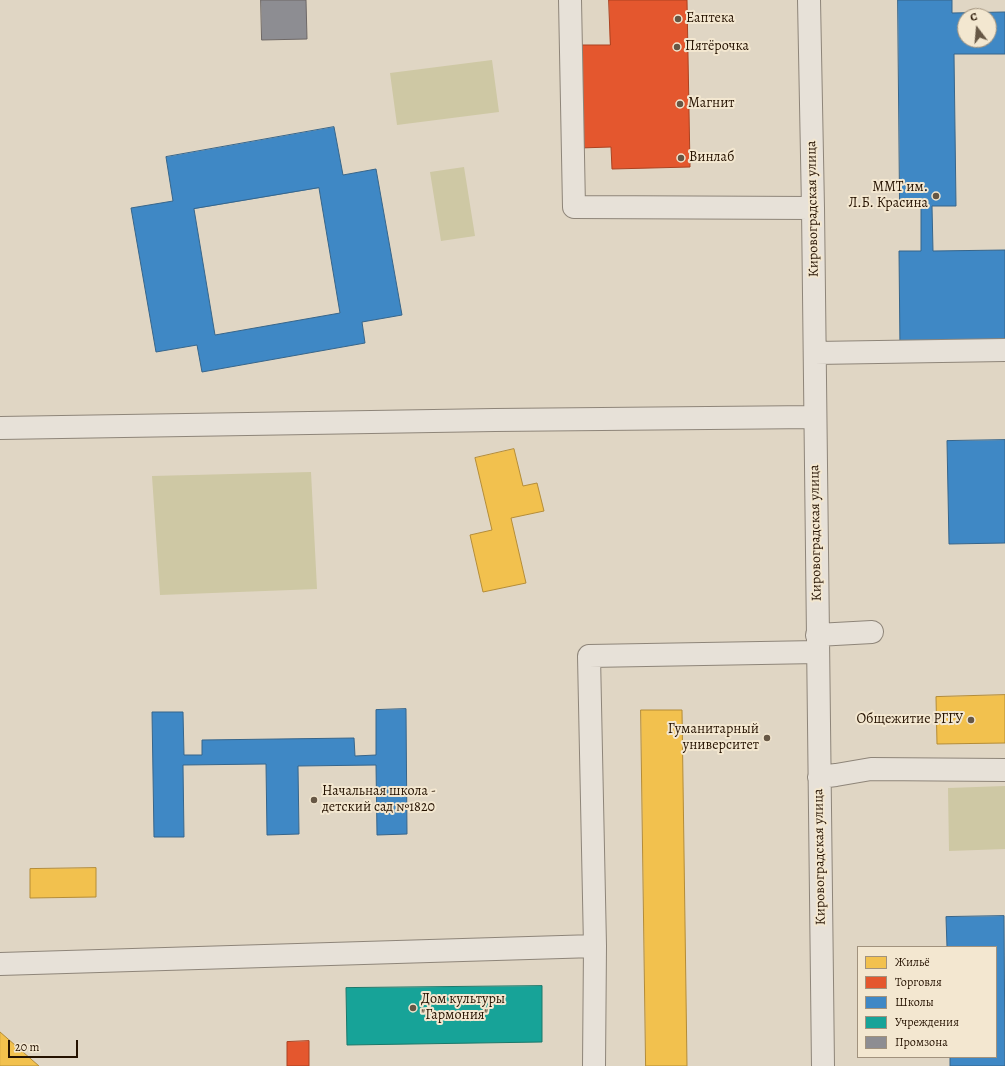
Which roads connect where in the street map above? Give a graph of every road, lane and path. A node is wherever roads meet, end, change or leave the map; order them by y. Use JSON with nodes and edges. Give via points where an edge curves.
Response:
{"nodes":[{"id":1,"x":570,"y":0,"type":"edge"},
{"id":2,"x":809,"y":0,"type":"edge"},
{"id":3,"x":813,"y":208,"type":"junction"},
{"id":4,"x":1005,"y":350,"type":"edge"},
{"id":5,"x":815,"y":353,"type":"junction"},
{"id":6,"x":815,"y":417,"type":"junction"},
{"id":7,"x":0,"y":428,"type":"edge"},
{"id":8,"x":872,"y":632,"type":"dead end"},
{"id":9,"x":817,"y":644,"type":"junction"},
{"id":10,"x":1005,"y":770,"type":"edge"},
{"id":11,"x":819,"y":777,"type":"junction"},
{"id":12,"x":595,"y":946,"type":"junction"},
{"id":13,"x":0,"y":964,"type":"edge"},
{"id":14,"x":594,"y":1066,"type":"edge"},
{"id":15,"x":823,"y":1066,"type":"edge"}],
"edges":[{"from":1,"to":3,"type":"street","via":[[574,207]]},
{"from":2,"to":3,"type":"street","name":"Кировоградская улица"},
{"from":3,"to":5,"type":"street","name":"Кировоградская улица"},
{"from":4,"to":5,"type":"street"},
{"from":5,"to":6,"type":"street","name":"Кировоградская улица"},
{"from":6,"to":7,"type":"street"},
{"from":6,"to":9,"type":"street","name":"Кировоградская улица"},
{"from":8,"to":9,"type":"street"},
{"from":9,"to":11,"type":"street","name":"Кировоградская улица"},
{"from":9,"to":12,"type":"street","via":[[589,656]]},
{"from":10,"to":11,"type":"street","via":[[871,769]]},
{"from":11,"to":15,"type":"street","name":"Кировоградская улица"},
{"from":12,"to":13,"type":"street"},
{"from":12,"to":14,"type":"street"}]}
